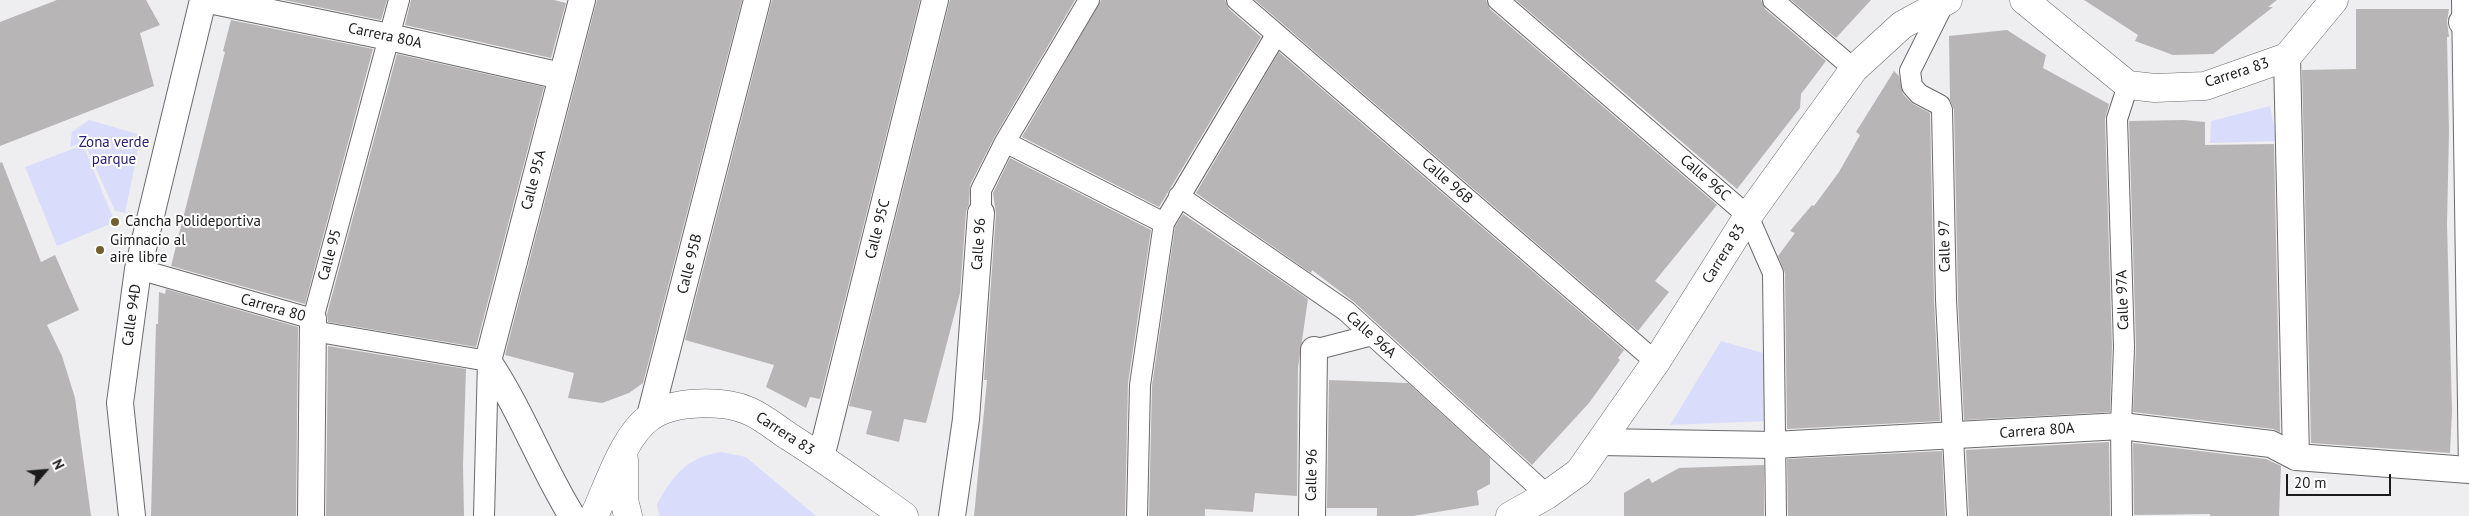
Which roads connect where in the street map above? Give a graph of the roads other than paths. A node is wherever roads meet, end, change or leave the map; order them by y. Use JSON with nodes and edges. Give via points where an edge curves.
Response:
{"nodes":[{"id":1,"x":203,"y":0,"type":"edge"},
{"id":2,"x":209,"y":0,"type":"edge"},
{"id":3,"x":399,"y":0,"type":"edge"},
{"id":4,"x":582,"y":0,"type":"edge"},
{"id":5,"x":757,"y":0,"type":"edge"},
{"id":6,"x":935,"y":0,"type":"edge"},
{"id":7,"x":1089,"y":0,"type":"edge"},
{"id":8,"x":1237,"y":0,"type":"edge"},
{"id":9,"x":1498,"y":0,"type":"edge"},
{"id":10,"x":1773,"y":0,"type":"edge"},
{"id":11,"x":2024,"y":0,"type":"edge"},
{"id":12,"x":2334,"y":0,"type":"edge"},
{"id":13,"x":1947,"y":1,"type":"edge"},
{"id":14,"x":2464,"y":16,"type":"edge"},
{"id":15,"x":1276,"y":35,"type":"junction"},
{"id":16,"x":389,"y":37,"type":"junction"},
{"id":17,"x":2287,"y":57,"type":"junction"},
{"id":18,"x":1854,"y":69,"type":"junction"},
{"id":19,"x":561,"y":76,"type":"junction"},
{"id":20,"x":2128,"y":85,"type":"junction"},
{"id":21,"x":1005,"y":142,"type":"junction"},
{"id":22,"x":1179,"y":196,"type":"junction"},
{"id":23,"x":981,"y":212,"type":"joint"},
{"id":24,"x":1748,"y":216,"type":"junction"},
{"id":25,"x":1164,"y":223,"type":"junction"},
{"id":26,"x":138,"y":269,"type":"junction"},
{"id":27,"x":313,"y":325,"type":"junction"},
{"id":28,"x":1372,"y":335,"type":"junction"},
{"id":29,"x":1314,"y":350,"type":"joint"},
{"id":30,"x":488,"y":361,"type":"junction"},
{"id":31,"x":1656,"y":362,"type":"junction"},
{"id":32,"x":650,"y":416,"type":"junction"},
{"id":33,"x":2121,"y":426,"type":"junction"},
{"id":34,"x":1953,"y":436,"type":"junction"},
{"id":35,"x":1600,"y":442,"type":"junction"},
{"id":36,"x":1774,"y":445,"type":"junction"},
{"id":37,"x":624,"y":449,"type":"junction"},
{"id":38,"x":821,"y":457,"type":"junction"},
{"id":39,"x":2296,"y":457,"type":"junction"},
{"id":40,"x":2469,"y":471,"type":"edge"},
{"id":41,"x":1547,"y":495,"type":"junction"},
{"id":42,"x":132,"y":516,"type":"edge"},
{"id":43,"x":311,"y":516,"type":"edge"},
{"id":44,"x":484,"y":516,"type":"edge"},
{"id":45,"x":572,"y":516,"type":"edge"},
{"id":46,"x":594,"y":516,"type":"edge"},
{"id":47,"x":628,"y":516,"type":"edge"},
{"id":48,"x":904,"y":516,"type":"edge"},
{"id":49,"x":952,"y":516,"type":"edge"},
{"id":50,"x":1137,"y":516,"type":"edge"},
{"id":51,"x":1312,"y":516,"type":"edge"},
{"id":52,"x":1510,"y":516,"type":"edge"},
{"id":53,"x":1776,"y":516,"type":"edge"},
{"id":54,"x":1957,"y":516,"type":"edge"},
{"id":55,"x":2122,"y":516,"type":"edge"}],
"edges":[{"from":1,"to":26,"type":"street","name":"Calle 94D"},
{"from":2,"to":16,"type":"street","name":"Carrera 80A"},
{"from":3,"to":16,"type":"street","name":"Calle 95"},
{"from":4,"to":19,"type":"street","name":"Calle 95A"},
{"from":5,"to":32,"type":"street","name":"Calle 95B"},
{"from":6,"to":38,"type":"street","name":"Calle 95C"},
{"from":7,"to":21,"type":"street","name":"Calle 96"},
{"from":8,"to":15,"type":"street","name":"Calle 96B"},
{"from":9,"to":24,"type":"street","name":"Calle 96C"},
{"from":10,"to":18,"type":"street"},
{"from":11,"to":20,"type":"street"},
{"from":12,"to":17,"type":"street","name":"Carrera 83"},
{"from":13,"to":18,"type":"street","name":"Carrera 83","via":[[1902,25]]},
{"from":13,"to":34,"type":"street","name":"Calle 97","via":[[1910,71],[1912,86],[1919,94],[1940,105],[1942,110]]},
{"from":14,"to":40,"type":"street"},
{"from":15,"to":22,"type":"street"},
{"from":15,"to":31,"type":"street","name":"Calle 96B"},
{"from":16,"to":19,"type":"street","name":"Carrera 80A"},
{"from":16,"to":27,"type":"street","name":"Calle 95"},
{"from":17,"to":20,"type":"street","name":"Carrera 83","via":[[2205,86],[2156,88]]},
{"from":17,"to":39,"type":"street"},
{"from":18,"to":24,"type":"street","name":"Carrera 83"},
{"from":19,"to":30,"type":"street","name":"Calle 95A"},
{"from":20,"to":33,"type":"street","name":"Calle 97A","via":[[2117,119],[2124,347]]},
{"from":21,"to":23,"type":"street","name":"Calle 96","via":[[981,190]]},
{"from":21,"to":25,"type":"street"},
{"from":22,"to":25,"type":"street"},
{"from":22,"to":28,"type":"street","name":"Calle 96A","via":[[1346,311]]},
{"from":23,"to":49,"type":"street","name":"Calle 96","via":[[966,419]]},
{"from":24,"to":31,"type":"street","name":"Carrera 83"},
{"from":24,"to":36,"type":"street","name":"Calle 96C","via":[[1773,273]]},
{"from":25,"to":50,"type":"street","via":[[1140,385]]},
{"from":26,"to":27,"type":"street","name":"Carrera 80"},
{"from":26,"to":42,"type":"street","name":"Calle 94D","via":[[120,403]]},
{"from":27,"to":30,"type":"street","name":"Carrera 80"},
{"from":27,"to":43,"type":"street","name":"Calle 95"},
{"from":28,"to":29,"type":"street","name":"Calle 96"},
{"from":28,"to":41,"type":"street","name":"Calle 96A"},
{"from":29,"to":51,"type":"street","name":"Calle 96"},
{"from":30,"to":44,"type":"street","name":"Calle 95A"},
{"from":30,"to":45,"type":"street","via":[[504,384]]},
{"from":31,"to":35,"type":"street","name":"Carrera 83"},
{"from":32,"to":37,"type":"street","name":"Calle 95B"},
{"from":32,"to":38,"type":"street","name":"Carrera 83","via":[[675,406],[726,403],[750,411]]},
{"from":33,"to":34,"type":"street","name":"Carrera 80A"},
{"from":33,"to":39,"type":"street","name":"Carrera 80A","via":[[2271,444]]},
{"from":33,"to":55,"type":"street","name":"Calle 97A"},
{"from":34,"to":36,"type":"street","name":"Carrera 80A"},
{"from":34,"to":54,"type":"street","name":"Calle 97"},
{"from":35,"to":36,"type":"street","name":"Carrera 80A"},
{"from":35,"to":41,"type":"street","name":"Carrera 83","via":[[1579,472]]},
{"from":36,"to":53,"type":"street","name":"Calle 96C"},
{"from":37,"to":46,"type":"street","name":"Calle 95B"},
{"from":37,"to":47,"type":"street","via":[[624,500]]},
{"from":38,"to":48,"type":"street","name":"Carrera 83"},
{"from":39,"to":40,"type":"street","name":"Carrera 80A"},
{"from":41,"to":52,"type":"street","name":"Carrera 83"}]}
